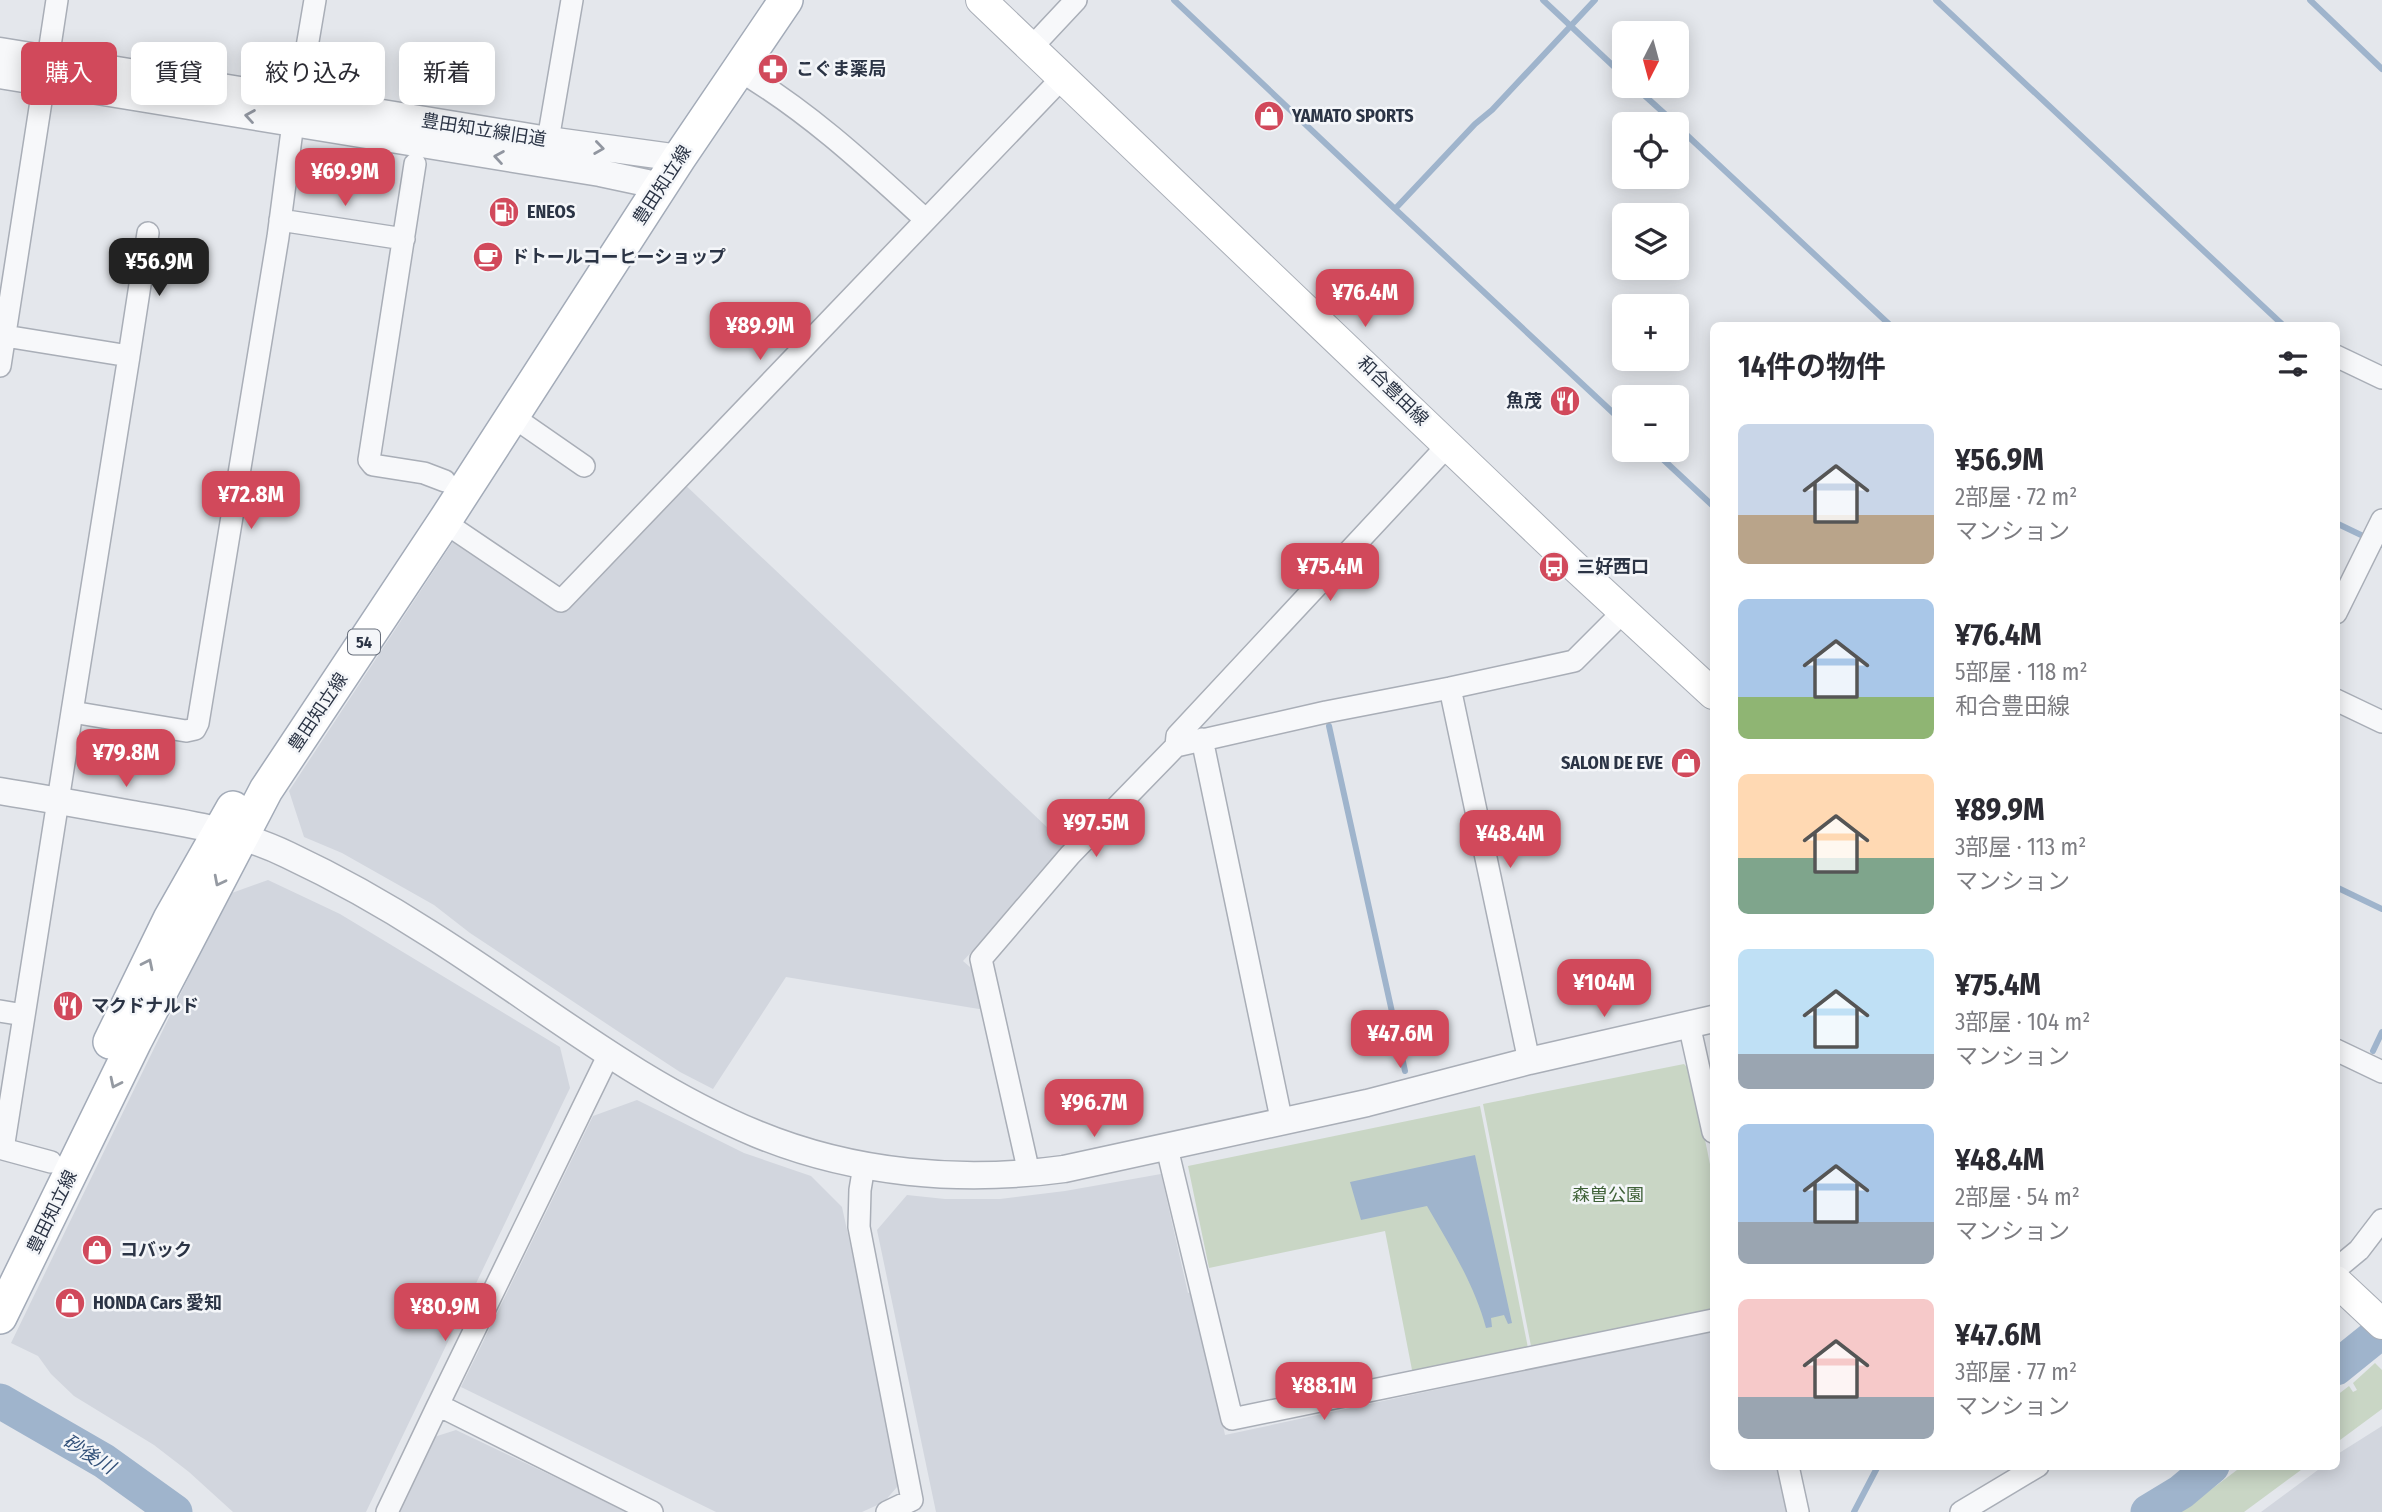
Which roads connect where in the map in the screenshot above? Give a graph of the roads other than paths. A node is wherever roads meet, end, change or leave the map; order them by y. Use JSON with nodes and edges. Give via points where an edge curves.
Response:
{"nodes":[{"id":1,"x":57,"y":0,"type":"edge"},
{"id":2,"x":315,"y":0,"type":"edge"},
{"id":3,"x":572,"y":0,"type":"edge"},
{"id":4,"x":759,"y":0,"type":"edge"},
{"id":5,"x":786,"y":0,"type":"edge"},
{"id":6,"x":981,"y":0,"type":"edge"},
{"id":7,"x":1076,"y":0,"type":"edge"},
{"id":8,"x":50,"y":42,"type":"edge"},
{"id":9,"x":1032,"y":47,"type":"junction"},
{"id":10,"x":0,"y":51,"type":"edge"},
{"id":11,"x":21,"y":60,"type":"edge"},
{"id":12,"x":738,"y":70,"type":"junction"},
{"id":13,"x":21,"y":73,"type":"edge"},
{"id":14,"x":0,"y":75,"type":"edge"},
{"id":15,"x":1063,"y":77,"type":"junction"},
{"id":16,"x":117,"y":82,"type":"edge"},
{"id":17,"x":41,"y":105,"type":"edge"},
{"id":18,"x":296,"y":111,"type":"junction"},
{"id":19,"x":548,"y":140,"type":"junction"},
{"id":20,"x":667,"y":155,"type":"junction"},
{"id":21,"x":415,"y":164,"type":"dead end"},
{"id":22,"x":649,"y":185,"type":"junction"},
{"id":23,"x":280,"y":219,"type":"junction"},
{"id":24,"x":926,"y":220,"type":"junction"},
{"id":25,"x":148,"y":233,"type":"dead end"},
{"id":26,"x":404,"y":239,"type":"junction"},
{"id":27,"x":5,"y":336,"type":"junction"},
{"id":28,"x":129,"y":356,"type":"junction"},
{"id":29,"x":2340,"y":358,"type":"edge"},
{"id":30,"x":0,"y":366,"type":"edge"},
{"id":31,"x":2382,"y":378,"type":"edge"},
{"id":32,"x":512,"y":416,"type":"junction"},
{"id":33,"x":1449,"y":444,"type":"junction"},
{"id":34,"x":584,"y":466,"type":"dead end"},
{"id":35,"x":445,"y":481,"type":"junction"},
{"id":36,"x":2382,"y":520,"type":"edge"},
{"id":37,"x":444,"y":522,"type":"junction"},
{"id":38,"x":2340,"y":605,"type":"edge"},
{"id":39,"x":1624,"y":611,"type":"junction"},
{"id":40,"x":1450,"y":688,"type":"junction"},
{"id":41,"x":1710,"y":691,"type":"edge"},
{"id":42,"x":2340,"y":702,"type":"edge"},
{"id":43,"x":72,"y":712,"type":"junction"},
{"id":44,"x":2382,"y":722,"type":"edge"},
{"id":45,"x":1202,"y":739,"type":"junction"},
{"id":46,"x":1176,"y":746,"type":"junction"},
{"id":47,"x":0,"y":791,"type":"edge"},
{"id":48,"x":58,"y":801,"type":"junction"},
{"id":49,"x":230,"y":833,"type":"junction"},
{"id":50,"x":0,"y":1011,"type":"edge"},
{"id":51,"x":24,"y":1015,"type":"junction"},
{"id":52,"x":1701,"y":1021,"type":"edge"},
{"id":53,"x":2340,"y":1052,"type":"edge"},
{"id":54,"x":609,"y":1054,"type":"junction"},
{"id":55,"x":1529,"y":1061,"type":"junction"},
{"id":56,"x":2382,"y":1072,"type":"edge"},
{"id":57,"x":1710,"y":1104,"type":"edge"},
{"id":58,"x":1282,"y":1123,"type":"junction"},
{"id":59,"x":1167,"y":1148,"type":"junction"},
{"id":60,"x":51,"y":1162,"type":"junction"},
{"id":61,"x":864,"y":1166,"type":"junction"},
{"id":62,"x":1029,"y":1174,"type":"junction"},
{"id":63,"x":2382,"y":1220,"type":"edge"},
{"id":64,"x":2340,"y":1266,"type":"edge"},
{"id":65,"x":0,"y":1268,"type":"edge"},
{"id":66,"x":2340,"y":1285,"type":"edge"},
{"id":67,"x":0,"y":1317,"type":"edge"},
{"id":68,"x":1710,"y":1321,"type":"edge"},
{"id":69,"x":2382,"y":1324,"type":"edge"},
{"id":70,"x":438,"y":1405,"type":"junction"},
{"id":71,"x":1789,"y":1470,"type":"edge"},
{"id":72,"x":2031,"y":1470,"type":"edge"},
{"id":73,"x":387,"y":1512,"type":"edge"},
{"id":74,"x":652,"y":1512,"type":"edge"},
{"id":75,"x":887,"y":1512,"type":"edge"},
{"id":76,"x":1798,"y":1512,"type":"edge"},
{"id":77,"x":1961,"y":1512,"type":"edge"}],
"edges":[{"from":1,"to":8,"type":"street"},
{"from":2,"to":18,"type":"street"},
{"from":3,"to":19,"type":"street"},
{"from":4,"to":20,"type":"main road","name":"豊田知立線","number":"54"},
{"from":5,"to":12,"type":"main road","name":"豊田知立線","number":"54"},
{"from":6,"to":9,"type":"main road","name":"和合豊田線"},
{"from":7,"to":9,"type":"street"},
{"from":9,"to":15,"type":"main road","name":"和合豊田線"},
{"from":10,"to":11,"type":"street","name":"豊田知立線旧道"},
{"from":12,"to":20,"type":"main road","name":"豊田知立線","number":"54"},
{"from":12,"to":24,"type":"street","via":[[817,125]]},
{"from":13,"to":14,"type":"street","name":"豊田知立線旧道"},
{"from":15,"to":24,"type":"street"},
{"from":15,"to":33,"type":"main road","name":"和合豊田線"},
{"from":16,"to":18,"type":"street","name":"豊田知立線旧道"},
{"from":17,"to":27,"type":"street"},
{"from":18,"to":19,"type":"street","name":"豊田知立線旧道"},
{"from":22,"to":18,"type":"street","name":"豊田知立線旧道","one_way":true},
{"from":18,"to":23,"type":"street"},
{"from":19,"to":20,"type":"street","name":"豊田知立線旧道","one_way":true},
{"from":20,"to":22,"type":"main road","name":"豊田知立線","number":"54"},
{"from":21,"to":26,"type":"street"},
{"from":22,"to":32,"type":"main road","name":"豊田知立線","number":"54"},
{"from":22,"to":35,"type":"main road","name":"豊田知立線","number":"54"},
{"from":23,"to":26,"type":"street"},
{"from":23,"to":43,"type":"street","via":[[198,723],[186,731]]},
{"from":24,"to":37,"type":"street","via":[[561,601]]},
{"from":25,"to":28,"type":"street"},
{"from":26,"to":35,"type":"street","via":[[369,460],[373,465],[424,472]]},
{"from":27,"to":28,"type":"street"},
{"from":27,"to":30,"type":"street"},
{"from":28,"to":43,"type":"street"},
{"from":29,"to":31,"type":"street"},
{"from":32,"to":34,"type":"street"},
{"from":32,"to":37,"type":"main road","name":"豊田知立線","number":"54"},
{"from":33,"to":39,"type":"main road","name":"和合豊田線"},
{"from":33,"to":46,"type":"street","via":[[1177,736]]},
{"from":35,"to":49,"type":"main road","name":"豊田知立線","number":"54","via":[[251,778]]},
{"from":36,"to":38,"type":"street"},
{"from":37,"to":49,"type":"main road","name":"豊田知立線","number":"54","via":[[266,790]]},
{"from":39,"to":40,"type":"street","via":[[1574,661]]},
{"from":39,"to":41,"type":"main road","name":"和合豊田線"},
{"from":40,"to":45,"type":"street"},
{"from":40,"to":55,"type":"street"},
{"from":42,"to":44,"type":"street"},
{"from":43,"to":48,"type":"street"},
{"from":45,"to":46,"type":"street"},
{"from":45,"to":58,"type":"street"},
{"from":46,"to":62,"type":"street","via":[[1070,855],[981,959]]},
{"from":47,"to":48,"type":"street"},
{"from":48,"to":49,"type":"street"},
{"from":48,"to":51,"type":"street"},
{"from":49,"to":54,"type":"street","via":[[285,853],[361,892]]},
{"from":60,"to":49,"type":"main road","name":"豊田知立線","number":"54","one_way":true,"via":[[170,919]]},
{"from":49,"to":67,"type":"main road","name":"豊田知立線","number":"54","one_way":true,"via":[[222,876],[135,1041]]},
{"from":50,"to":51,"type":"street"},
{"from":51,"to":60,"type":"street","via":[[3,1149]]},
{"from":52,"to":55,"type":"street"},
{"from":52,"to":57,"type":"street"},
{"from":53,"to":56,"type":"street"},
{"from":54,"to":61,"type":"street","via":[[676,1096],[747,1130]]},
{"from":54,"to":70,"type":"street"},
{"from":55,"to":58,"type":"street"},
{"from":58,"to":59,"type":"street"},
{"from":59,"to":62,"type":"street"},
{"from":59,"to":68,"type":"street","via":[[1232,1419]]},
{"from":60,"to":65,"type":"main road","name":"豊田知立線","number":"54"},
{"from":61,"to":62,"type":"street","via":[[929,1174]]},
{"from":61,"to":75,"type":"street","via":[[859,1227],[912,1500]]},
{"from":63,"to":64,"type":"street"},
{"from":66,"to":69,"type":"main road"},
{"from":70,"to":73,"type":"street"},
{"from":70,"to":74,"type":"street"},
{"from":71,"to":76,"type":"street"},
{"from":72,"to":77,"type":"street"}]}
